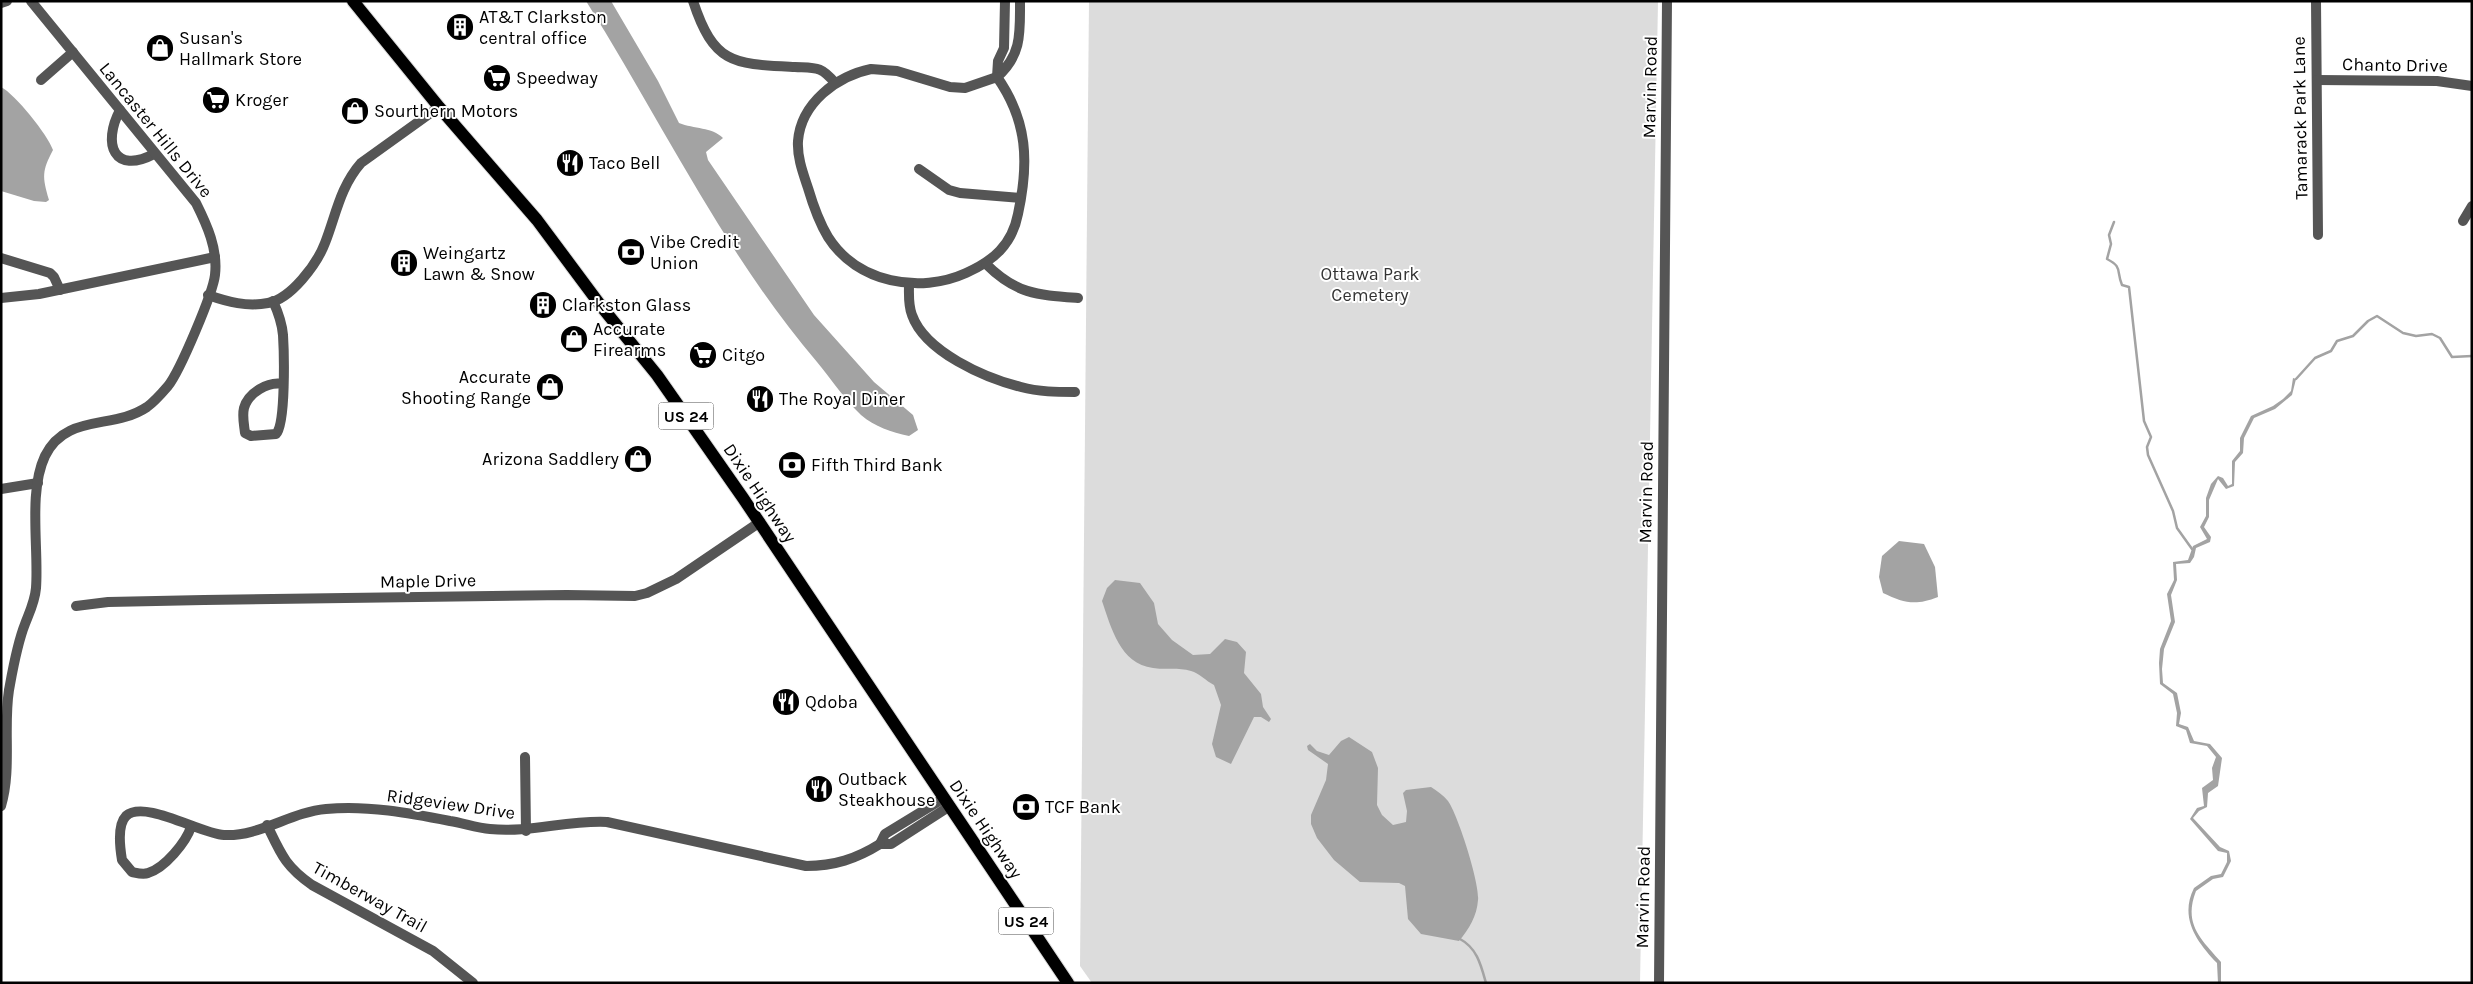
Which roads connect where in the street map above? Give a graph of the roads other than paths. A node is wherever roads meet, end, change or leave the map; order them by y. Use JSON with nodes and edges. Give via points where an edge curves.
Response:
{"nodes":[{"id":1,"x":7,"y":1,"type":"edge"},
{"id":2,"x":31,"y":1,"type":"edge"},
{"id":3,"x":352,"y":1,"type":"edge"},
{"id":4,"x":693,"y":1,"type":"edge"},
{"id":5,"x":1005,"y":1,"type":"edge"},
{"id":6,"x":1020,"y":1,"type":"edge"},
{"id":7,"x":1667,"y":1,"type":"edge"},
{"id":8,"x":2316,"y":1,"type":"edge"},
{"id":9,"x":1,"y":3,"type":"edge"},
{"id":10,"x":1006,"y":28,"type":"junction"},
{"id":11,"x":1020,"y":30,"type":"junction"},
{"id":12,"x":73,"y":52,"type":"junction"},
{"id":13,"x":996,"y":77,"type":"junction"},
{"id":14,"x":41,"y":80,"type":"dead end"},
{"id":15,"x":2316,"y":80,"type":"junction"},
{"id":16,"x":835,"y":83,"type":"junction"},
{"id":17,"x":2472,"y":86,"type":"edge"},
{"id":18,"x":439,"y":107,"type":"junction"},
{"id":19,"x":120,"y":110,"type":"junction"},
{"id":20,"x":154,"y":154,"type":"junction"},
{"id":21,"x":920,"y":169,"type":"dead end"},
{"id":22,"x":1020,"y":198,"type":"junction"},
{"id":23,"x":2472,"y":206,"type":"edge"},
{"id":24,"x":2463,"y":221,"type":"dead end"},
{"id":25,"x":2318,"y":234,"type":"dead end"},
{"id":26,"x":215,"y":257,"type":"junction"},
{"id":27,"x":1,"y":258,"type":"edge"},
{"id":28,"x":986,"y":264,"type":"junction"},
{"id":29,"x":909,"y":284,"type":"junction"},
{"id":30,"x":60,"y":290,"type":"junction"},
{"id":31,"x":208,"y":295,"type":"junction"},
{"id":32,"x":1,"y":298,"type":"edge"},
{"id":33,"x":1078,"y":298,"type":"dead end"},
{"id":34,"x":273,"y":301,"type":"junction"},
{"id":35,"x":283,"y":384,"type":"junction"},
{"id":36,"x":1075,"y":392,"type":"dead end"},
{"id":37,"x":38,"y":482,"type":"junction"},
{"id":38,"x":1,"y":489,"type":"edge"},
{"id":39,"x":760,"y":522,"type":"junction"},
{"id":40,"x":76,"y":606,"type":"dead end"},
{"id":41,"x":525,"y":758,"type":"dead end"},
{"id":42,"x":947,"y":802,"type":"junction"},
{"id":43,"x":1,"y":806,"type":"edge"},
{"id":44,"x":268,"y":825,"type":"junction"},
{"id":45,"x":191,"y":827,"type":"junction"},
{"id":46,"x":526,"y":830,"type":"junction"},
{"id":47,"x":473,"y":983,"type":"edge"},
{"id":48,"x":1068,"y":983,"type":"edge"},
{"id":49,"x":1659,"y":983,"type":"edge"}],
"edges":[{"from":1,"to":9,"type":"street"},
{"from":2,"to":12,"type":"street","name":"Lancaster Hills Drive"},
{"from":3,"to":18,"type":"main road","name":"Dixie Highway","number":"US 24"},
{"from":4,"to":16,"type":"street","via":[[699,21],[713,45],[732,60],[746,64],[815,67],[826,72]]},
{"from":5,"to":10,"type":"street"},
{"from":6,"to":11,"type":"street"},
{"from":7,"to":49,"type":"street","name":"Marvin Road"},
{"from":8,"to":15,"type":"street","name":"Tamarack Park Lane"},
{"from":10,"to":11,"type":"street"},
{"from":10,"to":13,"type":"street"},
{"from":11,"to":13,"type":"street","via":[[1009,67]]},
{"from":12,"to":14,"type":"street"},
{"from":12,"to":19,"type":"street","name":"Lancaster Hills Drive"},
{"from":13,"to":16,"type":"street","via":[[965,88],[950,87],[897,71],[871,69],[854,72]]},
{"from":13,"to":22,"type":"street","via":[[1006,90],[1021,124],[1024,164]]},
{"from":15,"to":17,"type":"street","name":"Chanto Drive","via":[[2437,80]]},
{"from":15,"to":25,"type":"street","name":"Tamarack Park Lane"},
{"from":16,"to":29,"type":"street","via":[[810,109],[798,140],[802,171],[816,212],[829,239],[854,263],[878,277]]},
{"from":18,"to":34,"type":"street","via":[[360,163],[344,188],[325,244],[311,269]]},
{"from":18,"to":39,"type":"main road","name":"Dixie Highway","number":"US 24","via":[[537,220],[657,375]]},
{"from":19,"to":20,"type":"street","name":"Lancaster Hills Drive"},
{"from":19,"to":20,"type":"street","via":[[111,135],[116,154],[135,161]]},
{"from":20,"to":26,"type":"street","name":"Lancaster Hills Drive","via":[[196,203],[207,225]]},
{"from":21,"to":22,"type":"street","via":[[949,190]]},
{"from":22,"to":28,"type":"street","via":[[1016,226],[1011,236]]},
{"from":23,"to":24,"type":"street"},
{"from":26,"to":30,"type":"street"},
{"from":26,"to":31,"type":"street","name":"Lancaster Hills Drive","via":[[215,275]]},
{"from":27,"to":30,"type":"street","via":[[50,274]]},
{"from":28,"to":29,"type":"street","via":[[941,282]]},
{"from":28,"to":33,"type":"street","via":[[1011,285],[1024,291]]},
{"from":29,"to":36,"type":"street","via":[[912,315],[920,328],[930,341],[960,363],[1021,387],[1044,392]]},
{"from":30,"to":32,"type":"street"},
{"from":31,"to":34,"type":"street","via":[[245,304]]},
{"from":31,"to":37,"type":"street","name":"Lancaster Hills Drive","via":[[184,356],[168,385],[148,407],[130,416],[79,426],[60,437],[45,456]]},
{"from":34,"to":35,"type":"street","via":[[283,335]]},
{"from":35,"to":35,"type":"street","via":[[280,430],[269,436],[251,436],[245,432],[244,406],[252,394],[276,383]]},
{"from":37,"to":38,"type":"street"},
{"from":37,"to":43,"type":"street","name":"Lancaster Hills Drive","via":[[36,593],[17,651],[9,690],[6,776]]},
{"from":39,"to":40,"type":"street","name":"Maple Drive","via":[[676,579],[635,596],[194,600]]},
{"from":39,"to":42,"type":"main road","name":"Dixie Highway","number":"US 24"},
{"from":41,"to":46,"type":"street"},
{"from":42,"to":46,"type":"street","name":"Ridgeview Drive","via":[[885,834],[880,844],[853,860],[822,866],[806,866],[607,822],[586,821]]},
{"from":42,"to":48,"type":"main road","name":"Dixie Highway","number":"US 24"},
{"from":44,"to":45,"type":"street","name":"Ridgeview Drive","via":[[225,835]]},
{"from":44,"to":46,"type":"street","name":"Ridgeview Drive","via":[[305,812],[353,809],[406,813],[487,829]]},
{"from":44,"to":47,"type":"street","name":"Timberway Trail","via":[[285,862],[296,874],[433,951]]},
{"from":45,"to":45,"type":"street","name":"Ridgeview Drive","via":[[155,813],[136,812],[126,816],[121,833],[122,860],[132,872],[147,874],[166,861],[189,834]]}]}
